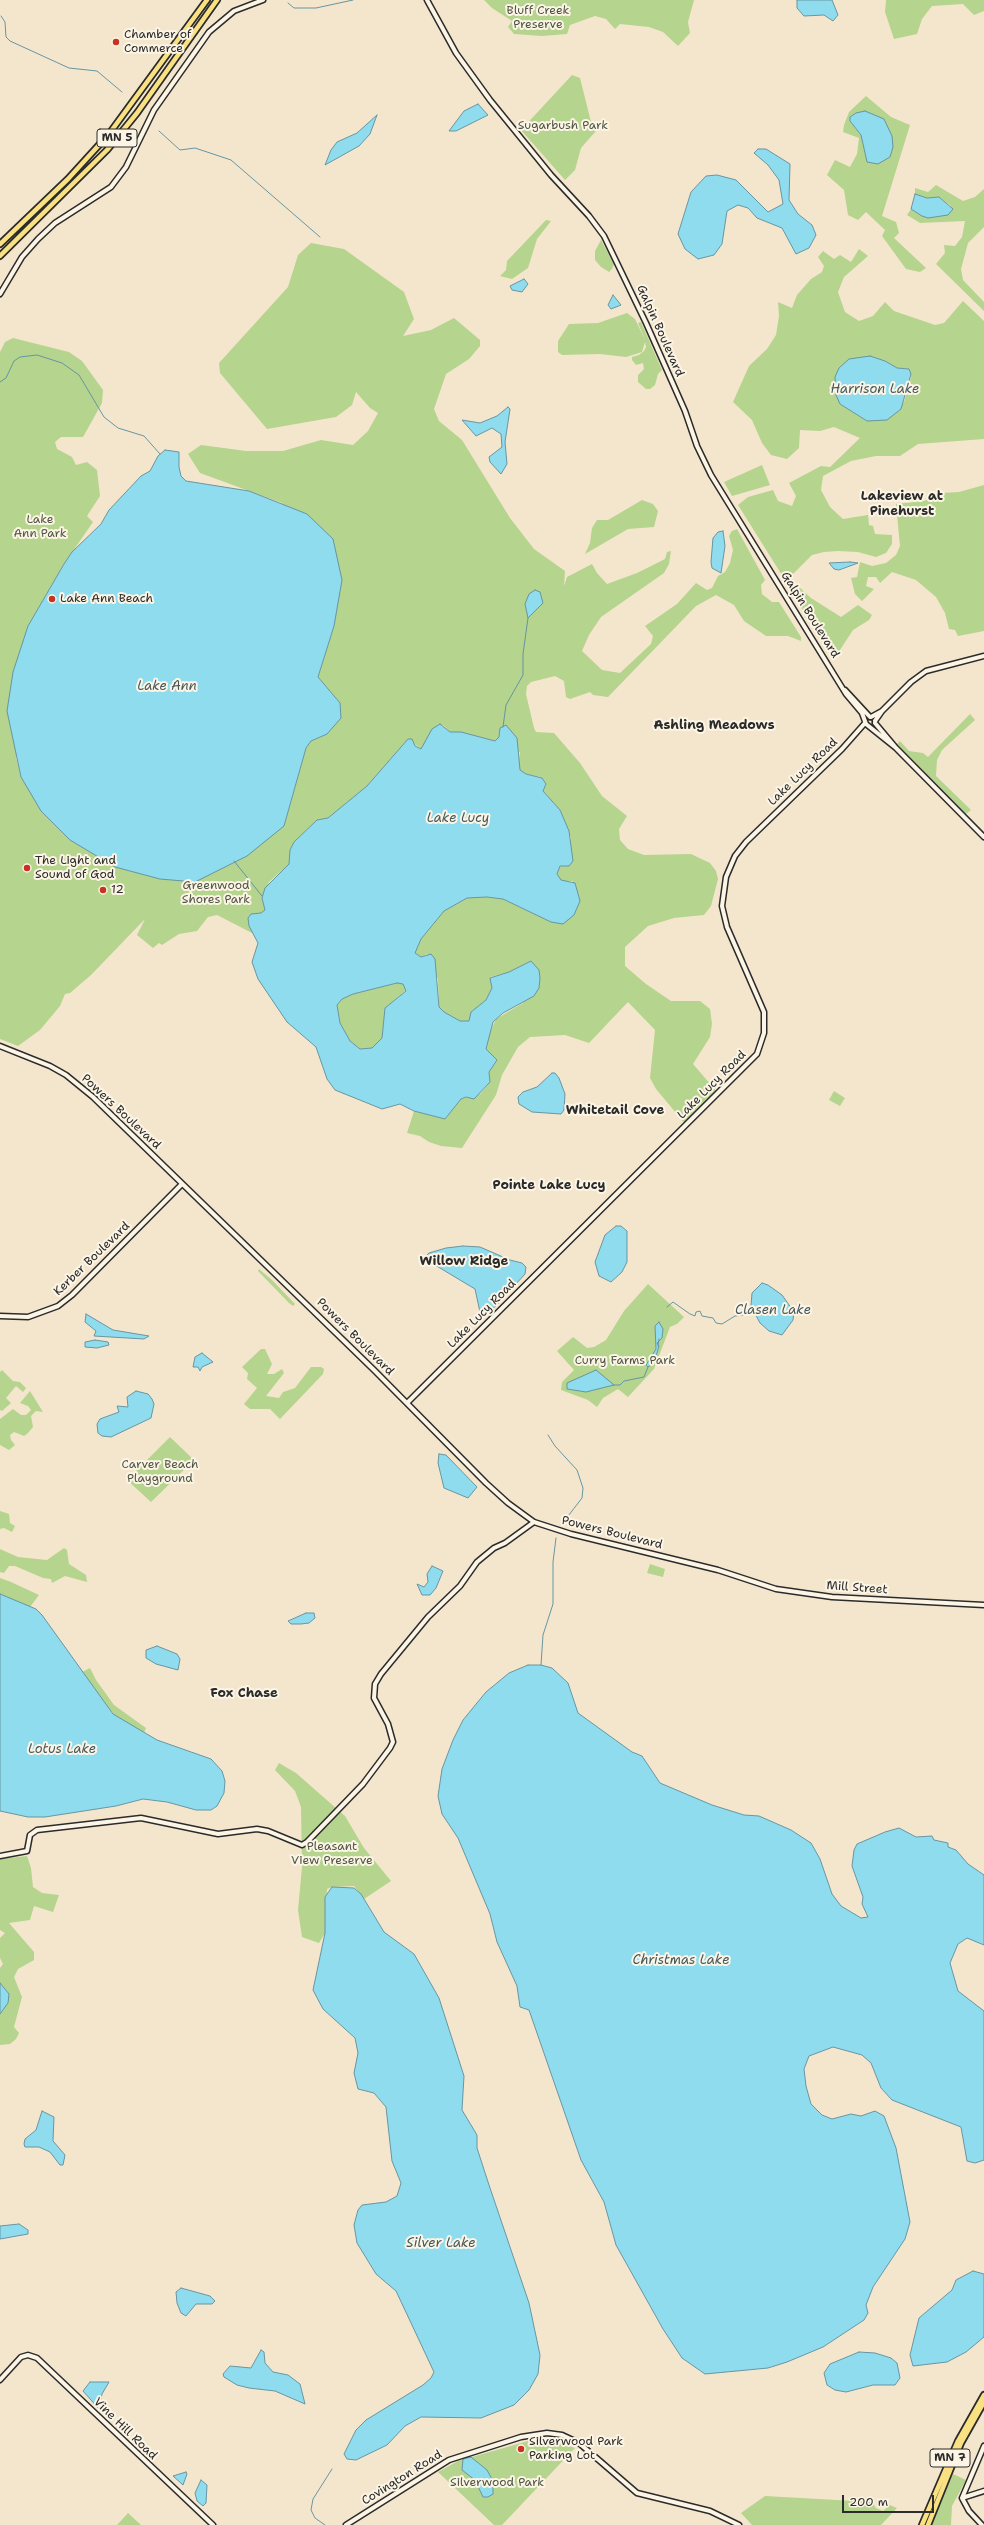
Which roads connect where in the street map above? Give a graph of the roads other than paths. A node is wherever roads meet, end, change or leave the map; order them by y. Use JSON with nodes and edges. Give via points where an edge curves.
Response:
{"nodes":[{"id":1,"x":207,"y":0,"type":"edge"},
{"id":2,"x":217,"y":0,"type":"edge"},
{"id":3,"x":263,"y":0,"type":"edge"},
{"id":4,"x":427,"y":0,"type":"edge"},
{"id":5,"x":0,"y":244,"type":"edge"},
{"id":6,"x":0,"y":256,"type":"edge"},
{"id":7,"x":0,"y":294,"type":"edge"},
{"id":8,"x":984,"y":656,"type":"edge"},
{"id":9,"x":845,"y":690,"type":"junction"},
{"id":10,"x":882,"y":711,"type":"junction"},
{"id":11,"x":870,"y":717,"type":"junction"},
{"id":12,"x":875,"y":722,"type":"junction"},
{"id":13,"x":867,"y":724,"type":"junction"},
{"id":14,"x":896,"y":748,"type":"junction"},
{"id":15,"x":984,"y":837,"type":"edge"},
{"id":16,"x":0,"y":1046,"type":"edge"},
{"id":17,"x":182,"y":1184,"type":"junction"},
{"id":18,"x":0,"y":1316,"type":"edge"},
{"id":19,"x":406,"y":1403,"type":"junction"},
{"id":20,"x":534,"y":1522,"type":"junction"},
{"id":21,"x":731,"y":1574,"type":"joint"},
{"id":22,"x":984,"y":1605,"type":"edge"},
{"id":23,"x":0,"y":1856,"type":"edge"},
{"id":24,"x":0,"y":2380,"type":"edge"},
{"id":25,"x":984,"y":2395,"type":"edge"},
{"id":26,"x":984,"y":2402,"type":"edge"},
{"id":27,"x":984,"y":2446,"type":"edge"},
{"id":28,"x":984,"y":2491,"type":"edge"},
{"id":29,"x":962,"y":2498,"type":"junction"},
{"id":30,"x":213,"y":2525,"type":"edge"},
{"id":31,"x":346,"y":2525,"type":"edge"},
{"id":32,"x":739,"y":2525,"type":"edge"},
{"id":33,"x":922,"y":2525,"type":"edge"},
{"id":34,"x":928,"y":2525,"type":"edge"},
{"id":35,"x":982,"y":2525,"type":"edge"}],
"edges":[{"from":1,"to":5,"type":"main road","number":"MN 5","via":[[109,134],[68,179]]},
{"from":2,"to":6,"type":"main road","number":"MN 5","via":[[112,145]]},
{"from":3,"to":7,"type":"street","via":[[234,11],[209,32],[154,110],[126,167],[111,187],[55,223],[38,239],[22,257]]},
{"from":4,"to":9,"type":"street","name":"Galpin Boulevard","via":[[456,53],[490,100],[604,236],[646,323],[711,475]]},
{"from":8,"to":10,"type":"street","via":[[926,671]]},
{"from":9,"to":11,"type":"street","name":"Galpin Boulevard"},
{"from":9,"to":13,"type":"street","name":"Galpin Boulevard"},
{"from":10,"to":11,"type":"street"},
{"from":10,"to":12,"type":"street"},
{"from":11,"to":12,"type":"street","name":"Galpin Boulevard"},
{"from":11,"to":13,"type":"street"},
{"from":12,"to":13,"type":"street"},
{"from":12,"to":14,"type":"street","name":"Galpin Boulevard"},
{"from":13,"to":14,"type":"street","name":"Galpin Boulevard"},
{"from":13,"to":19,"type":"street","name":"Lake Lucy Road","via":[[746,842],[735,856],[726,877],[722,906],[727,927],[764,1012],[764,1033],[756,1054]]},
{"from":14,"to":15,"type":"street","name":"Galpin Boulevard"},
{"from":16,"to":17,"type":"street","name":"Powers Boulevard","via":[[66,1075],[93,1097]]},
{"from":17,"to":18,"type":"street","name":"Kerber Boulevard","via":[[58,1306],[28,1317]]},
{"from":17,"to":19,"type":"street","name":"Powers Boulevard"},
{"from":19,"to":20,"type":"street","name":"Powers Boulevard","via":[[504,1499]]},
{"from":20,"to":21,"type":"street","name":"Powers Boulevard","via":[[571,1534]]},
{"from":20,"to":23,"type":"street","via":[[477,1562],[460,1586],[428,1617],[375,1684],[374,1698],[388,1724],[393,1742],[363,1784],[307,1842],[302,1845],[268,1831],[218,1834],[141,1818],[37,1830],[30,1835],[27,1851]]},
{"from":21,"to":22,"type":"street","name":"Mill Street","via":[[776,1589],[832,1597]]},
{"from":24,"to":30,"type":"street","name":"Vine Hill Road","via":[[21,2357],[28,2355],[40,2362]]},
{"from":25,"to":33,"type":"main road","number":"MN 7","via":[[958,2441]]},
{"from":26,"to":34,"type":"main road","number":"MN 7","via":[[958,2450]]},
{"from":27,"to":29,"type":"street"},
{"from":28,"to":29,"type":"street"},
{"from":29,"to":35,"type":"street","via":[[969,2511]]},
{"from":31,"to":32,"type":"street","name":"Covington Road","via":[[449,2460],[532,2434],[547,2433],[564,2436],[583,2446],[636,2493],[710,2511]]}]}
